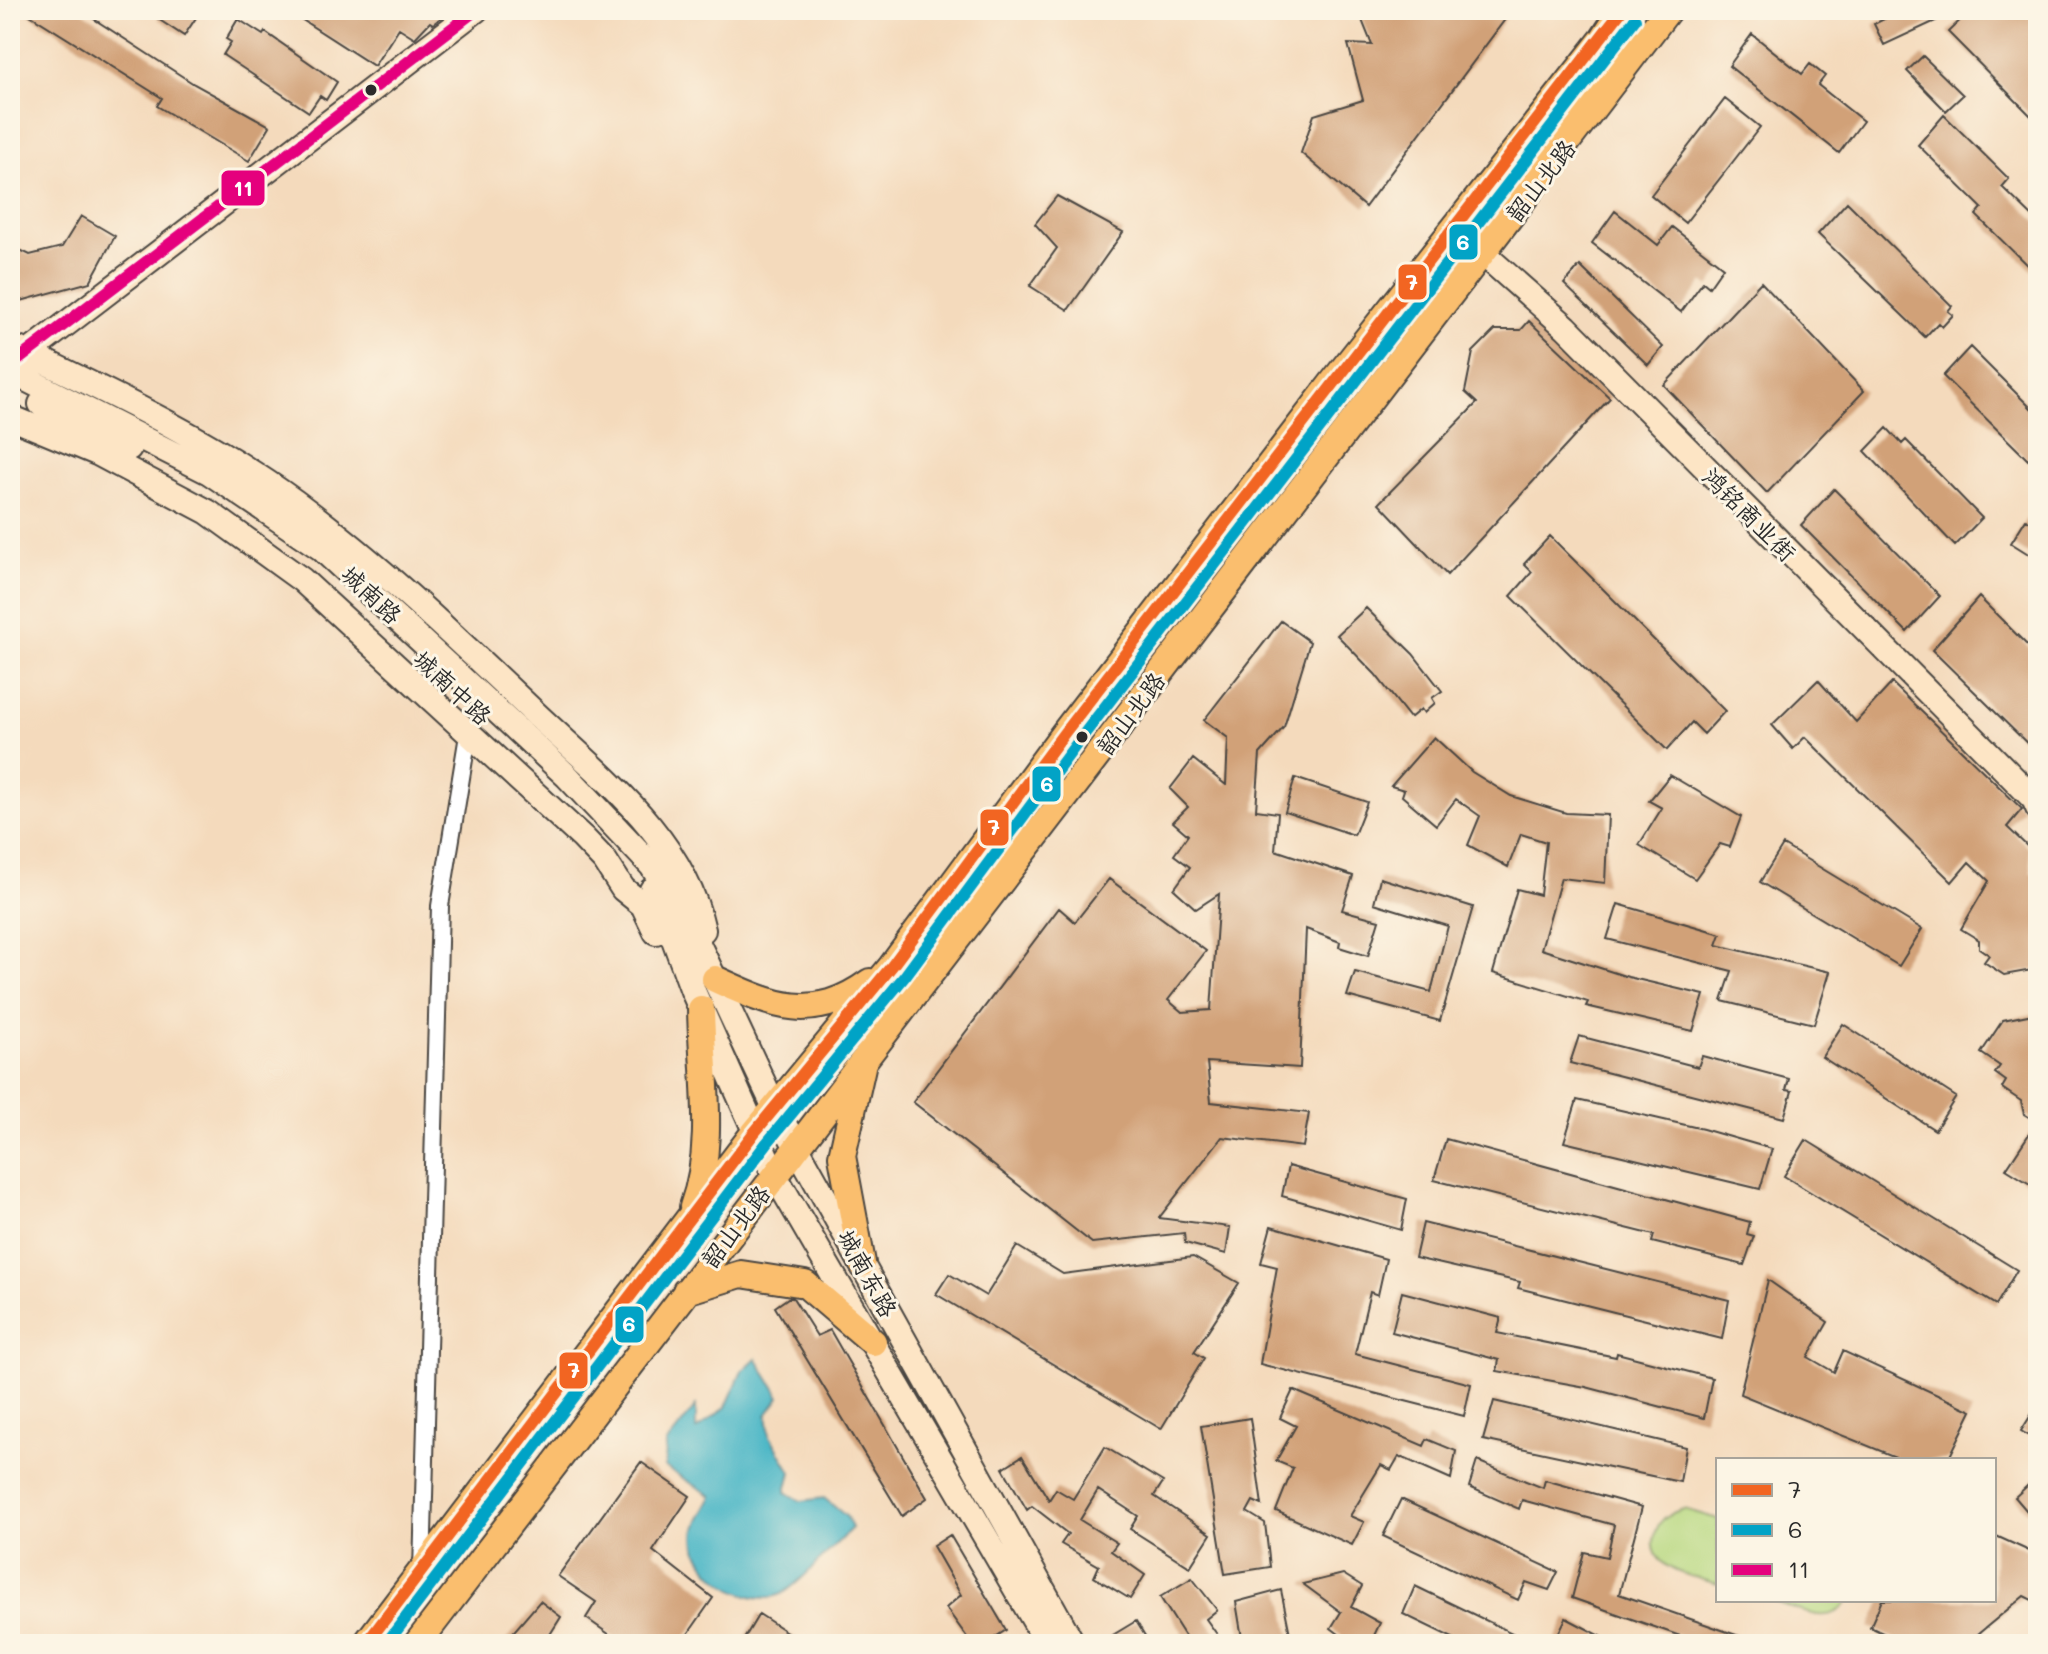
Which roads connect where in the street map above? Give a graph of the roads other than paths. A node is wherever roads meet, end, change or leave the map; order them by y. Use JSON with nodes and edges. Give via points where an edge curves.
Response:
{"nodes":[{"id":1,"x":476,"y":10,"type":"edge"},
{"id":2,"x":1622,"y":10,"type":"edge"},
{"id":3,"x":1668,"y":10,"type":"edge"},
{"id":4,"x":1454,"y":228,"type":"junction"},
{"id":5,"x":1484,"y":252,"type":"junction"},
{"id":6,"x":14,"y":359,"type":"edge"},
{"id":7,"x":10,"y":389,"type":"edge"},
{"id":8,"x":10,"y":417,"type":"edge"},
{"id":9,"x":468,"y":735,"type":"junction"},
{"id":10,"x":2038,"y":808,"type":"edge"},
{"id":11,"x":666,"y":898,"type":"junction"},
{"id":12,"x":892,"y":966,"type":"junction"},
{"id":13,"x":705,"y":987,"type":"junction"},
{"id":14,"x":864,"y":1058,"type":"junction"},
{"id":15,"x":775,"y":1108,"type":"junction"},
{"id":16,"x":754,"y":1133,"type":"junction"},
{"id":17,"x":797,"y":1145,"type":"junction"},
{"id":18,"x":774,"y":1174,"type":"junction"},
{"id":19,"x":688,"y":1220,"type":"junction"},
{"id":20,"x":862,"y":1263,"type":"junction"},
{"id":21,"x":686,"y":1291,"type":"junction"},
{"id":22,"x":873,"y":1342,"type":"junction"},
{"id":23,"x":422,"y":1571,"type":"junction"},
{"id":24,"x":366,"y":1644,"type":"edge"},
{"id":25,"x":417,"y":1644,"type":"edge"},
{"id":26,"x":1048,"y":1644,"type":"edge"},
{"id":27,"x":1073,"y":1644,"type":"edge"}],
"edges":[{"from":1,"to":6,"type":"main road"},
{"from":2,"to":4,"type":"main road","name":"韶山北路"},
{"from":3,"to":5,"type":"main road","name":"韶山北路"},
{"from":4,"to":5,"type":"main road","name":"鸿铭商业街"},
{"from":4,"to":12,"type":"main road","name":"韶山北路","via":[[1065,732]]},
{"from":5,"to":10,"type":"main road","name":"鸿铭商业街","via":[[1566,327]]},
{"from":5,"to":14,"type":"main road","name":"韶山北路"},
{"from":6,"to":11,"type":"main road","name":"城南路","via":[[209,472],[321,548],[567,776],[652,866]]},
{"from":6,"to":13,"type":"main road","via":[[135,404],[294,501],[373,563],[654,830],[698,907]]},
{"from":7,"to":11,"type":"main road","name":"城南中路","via":[[204,485],[312,560],[419,655]]},
{"from":8,"to":9,"type":"main road","via":[[97,453],[208,512],[302,580]]},
{"from":9,"to":13,"type":"main road","via":[[605,861],[623,889],[643,905],[661,943]]},
{"from":9,"to":23,"type":"street","via":[[440,906]]},
{"from":11,"to":13,"type":"main road","name":"城南东路"},
{"from":12,"to":13,"type":"main road","via":[[855,993],[801,1009]]},
{"from":12,"to":15,"type":"main road","name":"韶山北路"},
{"from":13,"to":15,"type":"main road","name":"城南东路"},
{"from":13,"to":16,"type":"main road","name":"城南东路"},
{"from":13,"to":19,"type":"main road","via":[[707,1107],[701,1168]]},
{"from":14,"to":17,"type":"main road","name":"韶山北路"},
{"from":14,"to":20,"type":"main road","via":[[842,1156]]},
{"from":15,"to":16,"type":"main road","name":"韶山北路"},
{"from":15,"to":17,"type":"main road","name":"城南东路"},
{"from":16,"to":18,"type":"main road","name":"城南东路"},
{"from":16,"to":19,"type":"main road","name":"韶山北路"},
{"from":17,"to":18,"type":"main road","name":"韶山北路"},
{"from":17,"to":20,"type":"main road","name":"城南东路"},
{"from":18,"to":21,"type":"main road","name":"韶山北路"},
{"from":18,"to":22,"type":"main road","name":"城南东路"},
{"from":19,"to":23,"type":"main road","name":"韶山北路"},
{"from":20,"to":27,"type":"main road","name":"城南东路"},
{"from":21,"to":22,"type":"main road","via":[[741,1274],[805,1284]]},
{"from":21,"to":25,"type":"main road","name":"韶山北路"},
{"from":22,"to":26,"type":"main road","name":"城南东路"},
{"from":23,"to":24,"type":"main road","name":"韶山北路"}]}
